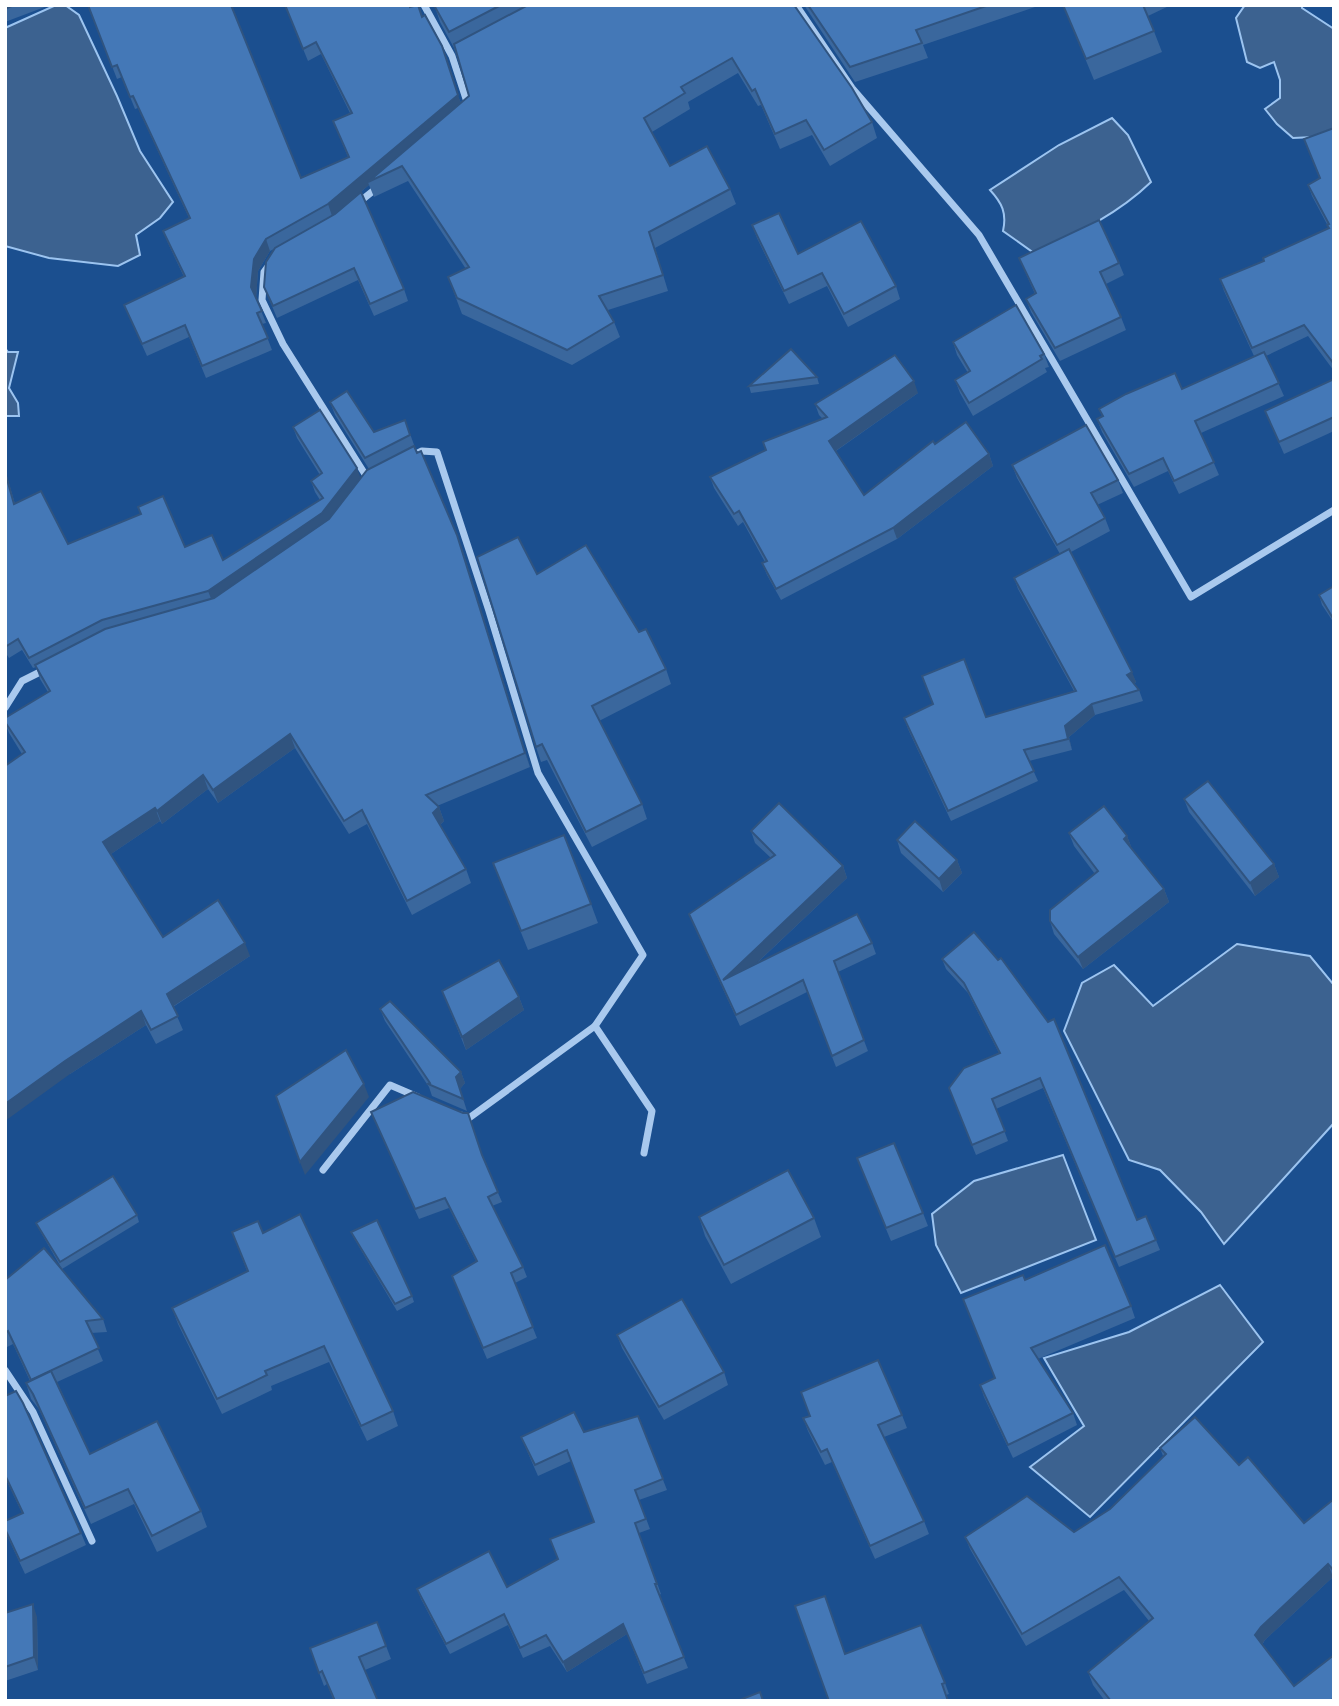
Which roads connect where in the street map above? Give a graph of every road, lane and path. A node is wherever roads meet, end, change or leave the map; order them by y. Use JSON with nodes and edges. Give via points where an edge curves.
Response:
{"nodes":[{"id":1,"x":424,"y":5,"type":"edge"},
{"id":2,"x":796,"y":5,"type":"edge"},
{"id":3,"x":464,"y":50,"type":"edge"},
{"id":4,"x":452,"y":56,"type":"junction"},
{"id":5,"x":469,"y":109,"type":"edge"},
{"id":6,"x":382,"y":184,"type":"edge"},
{"id":7,"x":354,"y":206,"type":"edge"},
{"id":8,"x":275,"y":255,"type":"edge"},
{"id":9,"x":400,"y":462,"type":"edge"},
{"id":10,"x":379,"y":473,"type":"edge"},
{"id":11,"x":368,"y":479,"type":"junction"},
{"id":12,"x":360,"y":489,"type":"edge"},
{"id":13,"x":1334,"y":510,"type":"edge"},
{"id":14,"x":59,"y":662,"type":"edge"},
{"id":15,"x":5,"y":708,"type":"edge"},
{"id":16,"x":595,"y":1026,"type":"junction"},
{"id":17,"x":424,"y":1099,"type":"edge"},
{"id":18,"x":458,"y":1113,"type":"edge"},
{"id":19,"x":644,"y":1153,"type":"dead end"},
{"id":20,"x":323,"y":1170,"type":"dead end"},
{"id":21,"x":5,"y":1370,"type":"edge"},
{"id":22,"x":92,"y":1541,"type":"dead end"}],
"edges":[{"from":1,"to":4,"type":"street"},
{"from":2,"to":13,"type":"street","via":[[852,88],[979,236],[1191,597]]},
{"from":3,"to":4,"type":"street"},
{"from":4,"to":5,"type":"street"},
{"from":6,"to":7,"type":"street"},
{"from":8,"to":11,"type":"street","via":[[264,272],[262,300],[283,344]]},
{"from":9,"to":16,"type":"street","via":[[422,451],[437,452],[538,773],[643,955]]},
{"from":10,"to":11,"type":"street"},
{"from":11,"to":12,"type":"street"},
{"from":14,"to":15,"type":"street","via":[[22,681]]},
{"from":16,"to":18,"type":"street","via":[[469,1118]]},
{"from":16,"to":19,"type":"street","via":[[652,1111]]},
{"from":17,"to":20,"type":"street","via":[[390,1085]]},
{"from":21,"to":22,"type":"street","via":[[33,1412]]}]}
